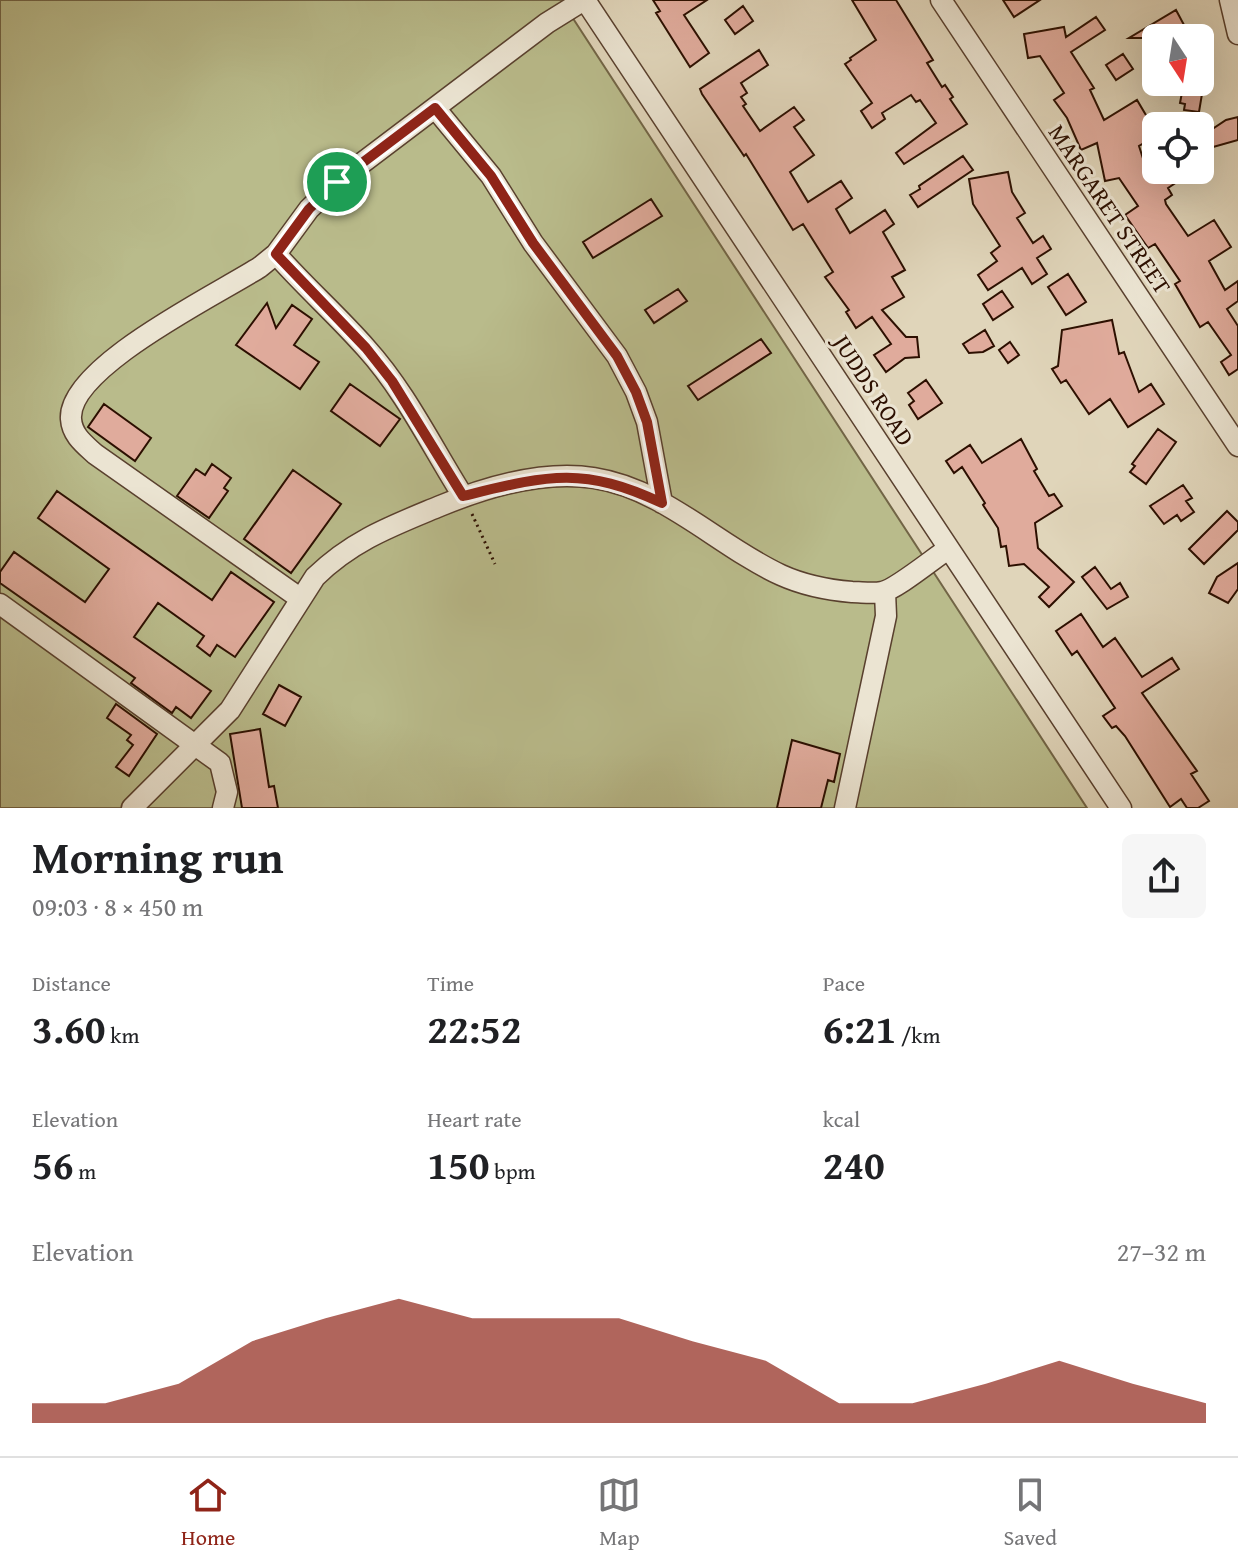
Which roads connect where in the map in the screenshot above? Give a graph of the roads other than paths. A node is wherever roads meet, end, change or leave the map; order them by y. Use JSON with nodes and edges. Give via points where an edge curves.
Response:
{"nodes":[{"id":1,"x":584,"y":0,"type":"edge"},
{"id":2,"x":941,"y":0,"type":"edge"},
{"id":3,"x":1230,"y":0,"type":"edge"},
{"id":4,"x":1238,"y":34,"type":"edge"},
{"id":5,"x":435,"y":108,"type":"junction"},
{"id":6,"x":276,"y":254,"type":"junction"},
{"id":7,"x":1238,"y":446,"type":"edge"},
{"id":8,"x":463,"y":496,"type":"junction"},
{"id":9,"x":662,"y":503,"type":"junction"},
{"id":10,"x":948,"y":549,"type":"junction"},
{"id":11,"x":885,"y":592,"type":"junction"},
{"id":12,"x":301,"y":599,"type":"junction"},
{"id":13,"x":0,"y":604,"type":"edge"},
{"id":14,"x":195,"y":745,"type":"junction"},
{"id":15,"x":132,"y":808,"type":"edge"},
{"id":16,"x":223,"y":808,"type":"edge"},
{"id":17,"x":845,"y":808,"type":"edge"},
{"id":18,"x":1121,"y":808,"type":"edge"}],
"edges":[{"from":1,"to":5,"type":"street"},
{"from":1,"to":10,"type":"street","name":"JUDDS ROAD"},
{"from":2,"to":7,"type":"street","name":"MARGARET STREET"},
{"from":3,"to":4,"type":"street"},
{"from":5,"to":6,"type":"street","via":[[337,182]]},
{"from":5,"to":9,"type":"street","via":[[491,176],[533,243],[617,356],[647,422]]},
{"from":6,"to":8,"type":"street","via":[[392,381]]},
{"from":6,"to":12,"type":"street","via":[[130,345],[77,397],[71,419],[75,434],[95,454]]},
{"from":8,"to":9,"type":"street","via":[[561,476],[595,478]]},
{"from":8,"to":12,"type":"street","via":[[352,546],[315,577]]},
{"from":9,"to":11,"type":"street","via":[[781,575],[831,590]]},
{"from":10,"to":11,"type":"street"},
{"from":10,"to":18,"type":"street","name":"JUDDS ROAD"},
{"from":11,"to":17,"type":"street","via":[[886,616]]},
{"from":12,"to":14,"type":"street","via":[[230,710]]},
{"from":13,"to":14,"type":"street"},
{"from":14,"to":15,"type":"street"},
{"from":14,"to":16,"type":"street","via":[[220,763],[227,792]]}]}
